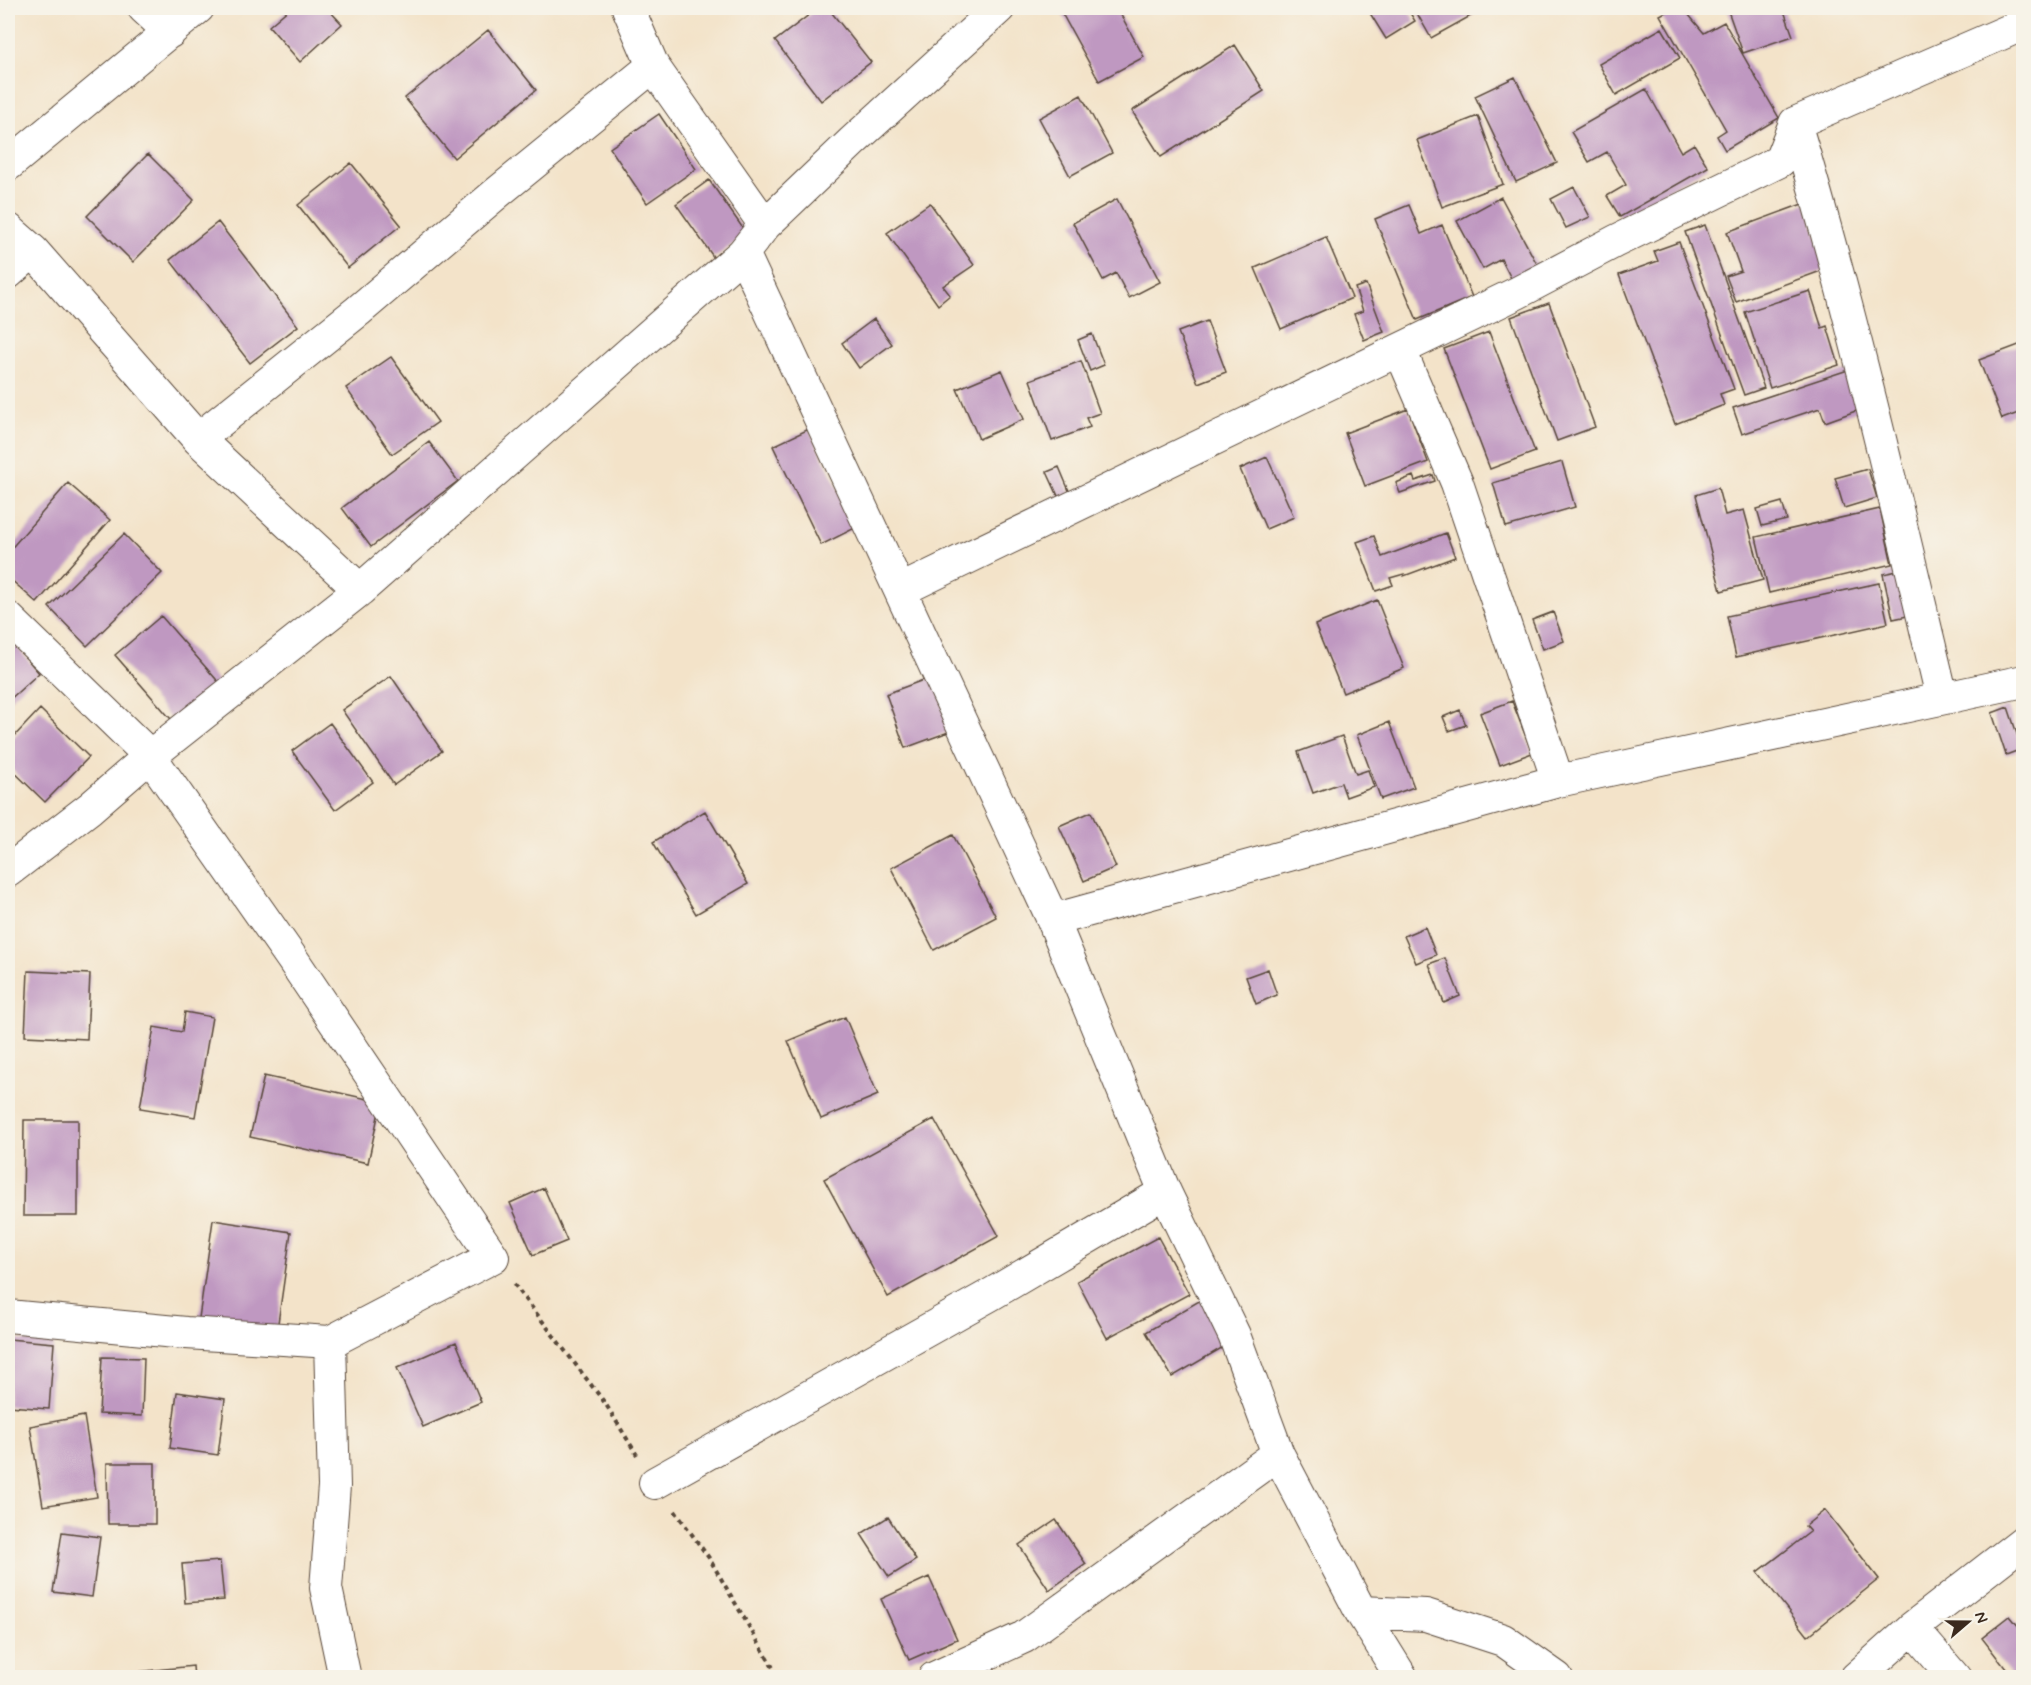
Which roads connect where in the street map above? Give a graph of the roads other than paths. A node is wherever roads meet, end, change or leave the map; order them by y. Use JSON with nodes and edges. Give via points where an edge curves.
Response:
{"nodes":[{"id":1,"x":144,"y":8,"type":"edge"},
{"id":2,"x":198,"y":8,"type":"edge"},
{"id":3,"x":628,"y":8,"type":"edge"},
{"id":4,"x":999,"y":8,"type":"edge"},
{"id":5,"x":2024,"y":24,"type":"edge"},
{"id":6,"x":170,"y":32,"type":"junction"},
{"id":7,"x":653,"y":66,"type":"junction"},
{"id":8,"x":1795,"y":123,"type":"junction"},
{"id":9,"x":8,"y":165,"type":"edge"},
{"id":10,"x":765,"y":225,"type":"junction"},
{"id":11,"x":8,"y":229,"type":"edge"},
{"id":12,"x":33,"y":251,"type":"junction"},
{"id":13,"x":743,"y":253,"type":"junction"},
{"id":14,"x":8,"y":273,"type":"edge"},
{"id":15,"x":1400,"y":350,"type":"junction"},
{"id":16,"x":198,"y":439,"type":"junction"},
{"id":17,"x":360,"y":590,"type":"junction"},
{"id":18,"x":901,"y":590,"type":"junction"},
{"id":19,"x":8,"y":618,"type":"edge"},
{"id":20,"x":2024,"y":681,"type":"edge"},
{"id":21,"x":1942,"y":697,"type":"junction"},
{"id":22,"x":150,"y":756,"type":"junction"},
{"id":23,"x":1558,"y":781,"type":"junction"},
{"id":24,"x":8,"y":871,"type":"edge"},
{"id":25,"x":1053,"y":920,"type":"junction"},
{"id":26,"x":1165,"y":1192,"type":"junction"},
{"id":27,"x":8,"y":1316,"type":"edge"},
{"id":28,"x":330,"y":1342,"type":"junction"},
{"id":29,"x":1278,"y":1454,"type":"junction"},
{"id":30,"x":655,"y":1483,"type":"dead end"},
{"id":31,"x":2024,"y":1541,"type":"edge"},
{"id":32,"x":1361,"y":1612,"type":"junction"},
{"id":33,"x":1912,"y":1628,"type":"junction"},
{"id":34,"x":345,"y":1677,"type":"edge"},
{"id":35,"x":934,"y":1677,"type":"edge"},
{"id":36,"x":1402,"y":1677,"type":"edge"},
{"id":37,"x":1557,"y":1677,"type":"edge"},
{"id":38,"x":1856,"y":1677,"type":"edge"},
{"id":39,"x":1955,"y":1677,"type":"edge"}],
"edges":[{"from":1,"to":6,"type":"street"},
{"from":2,"to":6,"type":"street"},
{"from":3,"to":7,"type":"street"},
{"from":4,"to":10,"type":"street"},
{"from":5,"to":8,"type":"street"},
{"from":6,"to":9,"type":"street"},
{"from":7,"to":10,"type":"street"},
{"from":7,"to":16,"type":"street"},
{"from":8,"to":15,"type":"street","via":[[1780,161]]},
{"from":8,"to":21,"type":"street","via":[[1882,448]]},
{"from":10,"to":13,"type":"street"},
{"from":11,"to":12,"type":"street"},
{"from":12,"to":14,"type":"street"},
{"from":12,"to":16,"type":"street"},
{"from":13,"to":17,"type":"street"},
{"from":13,"to":18,"type":"street"},
{"from":15,"to":18,"type":"street"},
{"from":15,"to":23,"type":"street","via":[[1457,483]]},
{"from":16,"to":17,"type":"street"},
{"from":17,"to":22,"type":"street"},
{"from":18,"to":25,"type":"street"},
{"from":19,"to":22,"type":"street"},
{"from":20,"to":21,"type":"street"},
{"from":21,"to":23,"type":"street"},
{"from":22,"to":24,"type":"street"},
{"from":22,"to":28,"type":"street","via":[[493,1257]]},
{"from":23,"to":25,"type":"street"},
{"from":25,"to":26,"type":"street"},
{"from":26,"to":29,"type":"street","via":[[1234,1335]]},
{"from":26,"to":30,"type":"street"},
{"from":27,"to":28,"type":"street"},
{"from":28,"to":34,"type":"street","via":[[334,1486],[326,1588]]},
{"from":29,"to":32,"type":"street"},
{"from":29,"to":35,"type":"street","via":[[1024,1637]]},
{"from":31,"to":33,"type":"street"},
{"from":32,"to":36,"type":"street"},
{"from":32,"to":37,"type":"street","via":[[1426,1615],[1503,1641]]},
{"from":33,"to":38,"type":"street"},
{"from":33,"to":39,"type":"street"}]}
